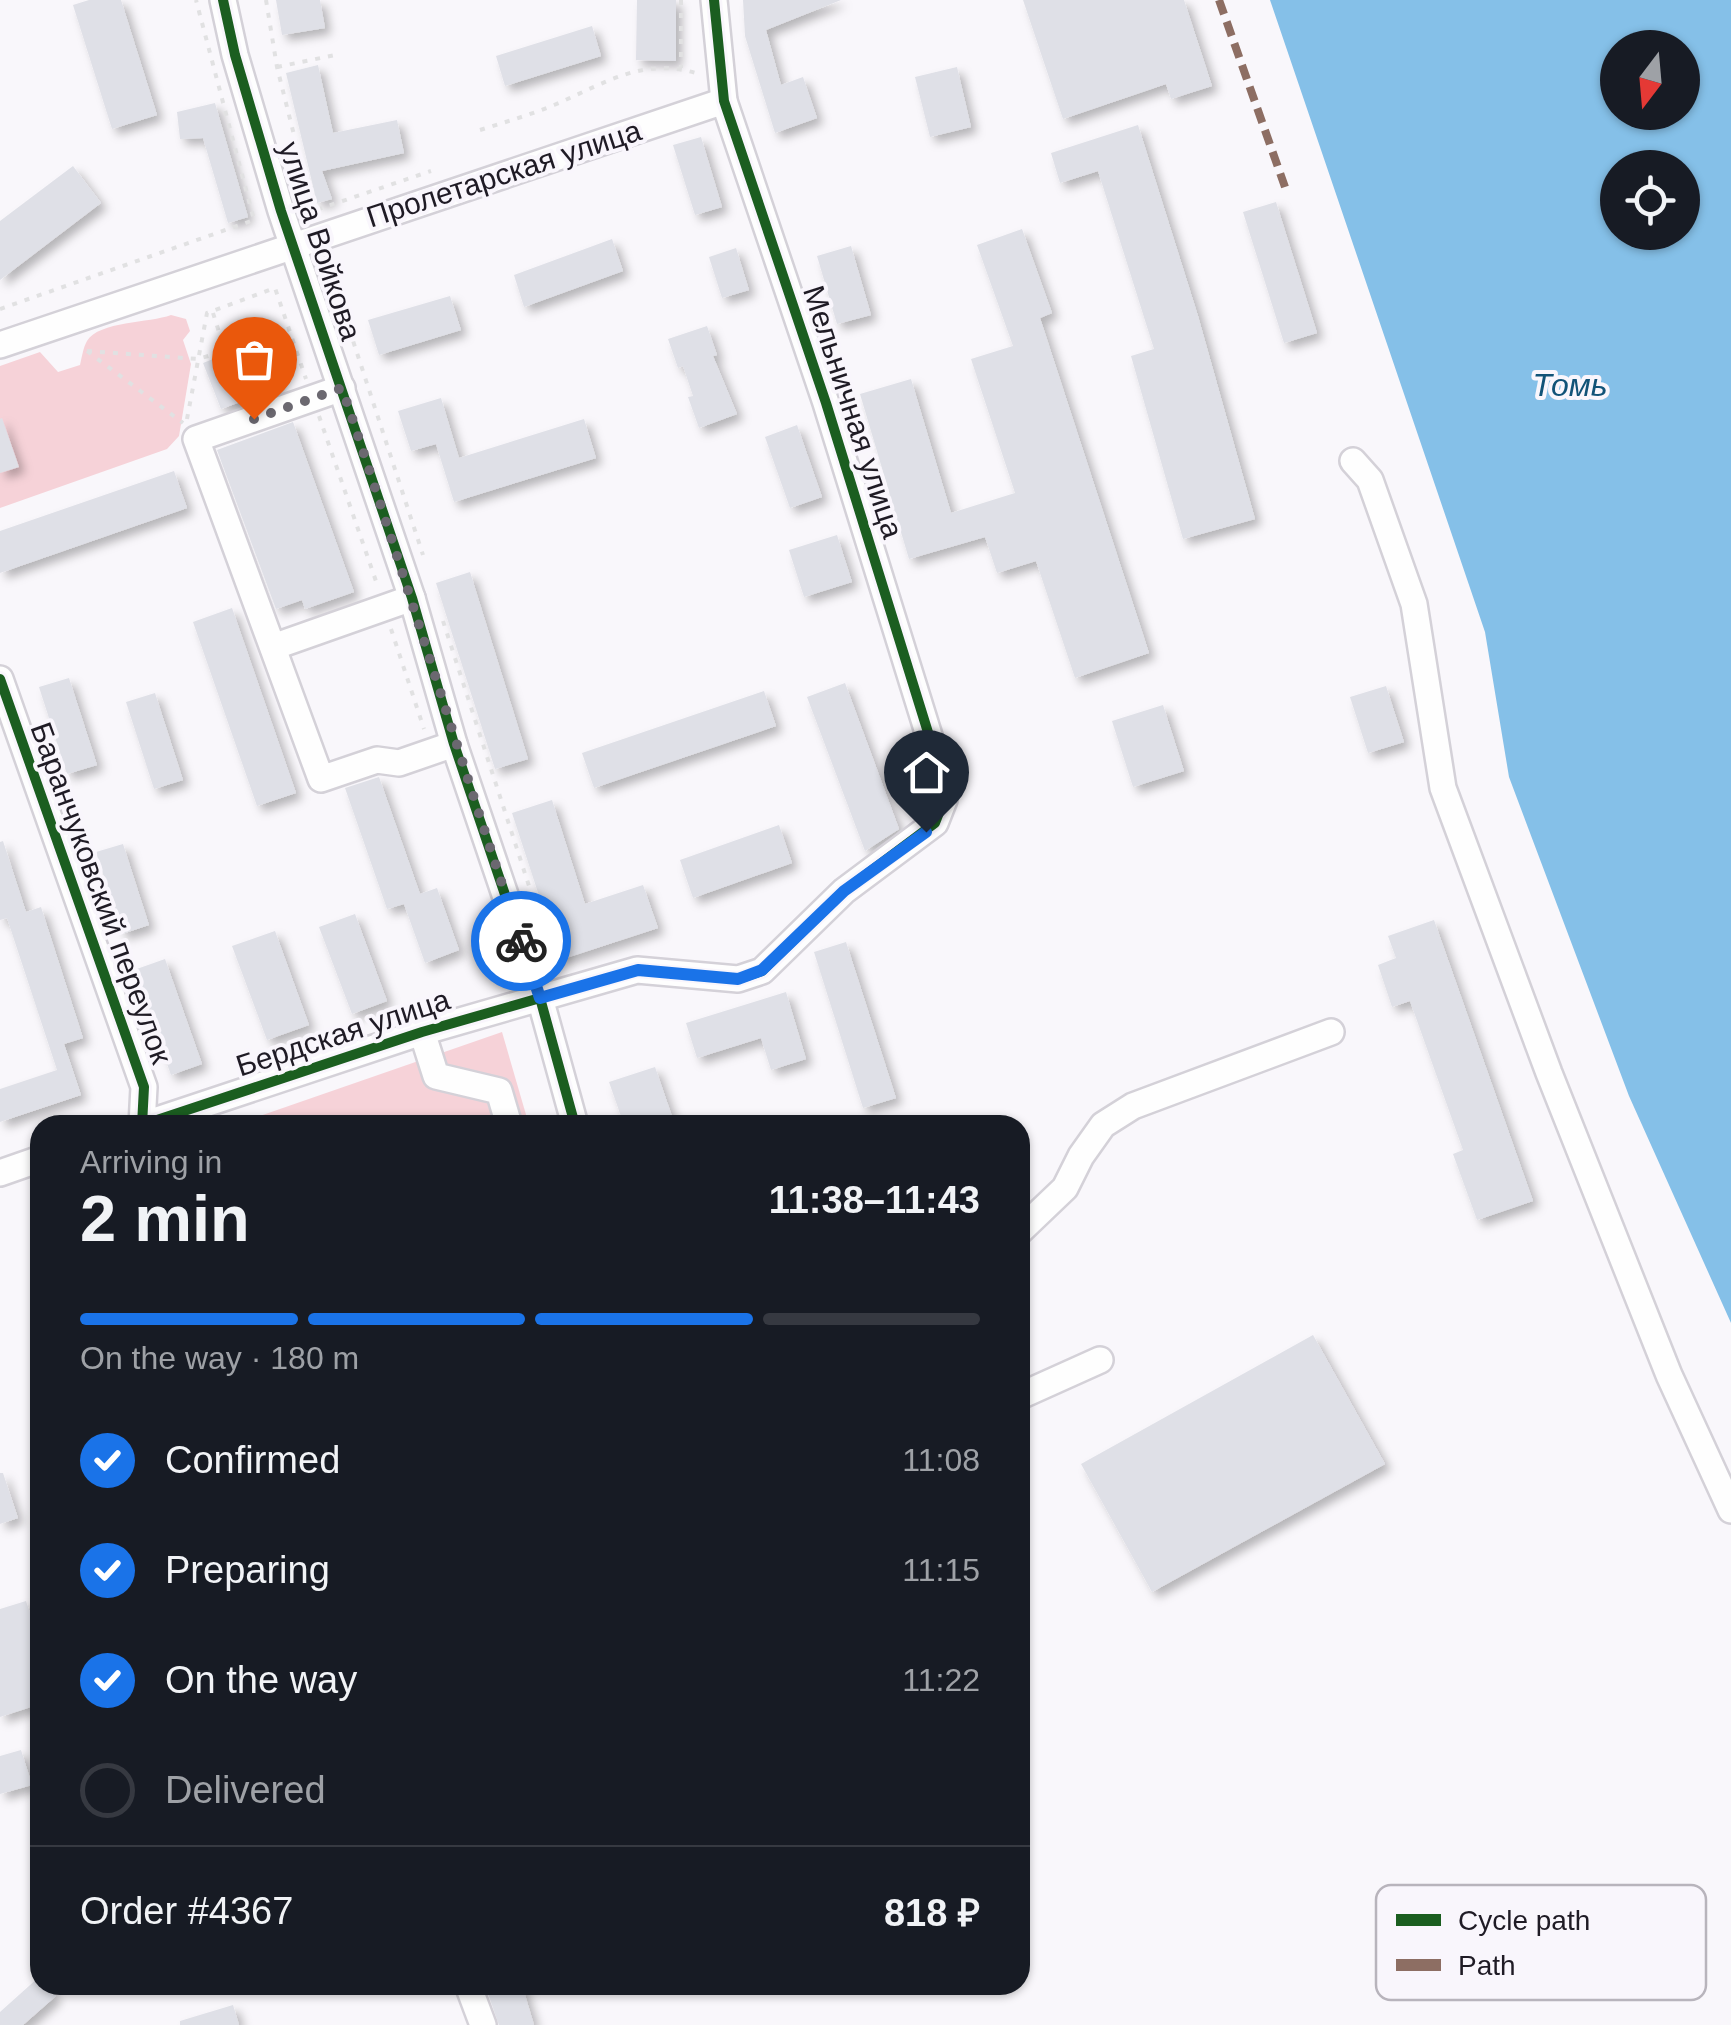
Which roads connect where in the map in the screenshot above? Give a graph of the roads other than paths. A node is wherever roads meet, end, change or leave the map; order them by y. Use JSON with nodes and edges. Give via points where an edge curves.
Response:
{"nodes":[{"id":1,"x":223,"y":0,"type":"edge"},
{"id":2,"x":714,"y":0,"type":"edge"},
{"id":3,"x":723,"y":92,"type":"junction"},
{"id":4,"x":294,"y":244,"type":"junction"},
{"id":5,"x":0,"y":345,"type":"edge"},
{"id":6,"x":342,"y":388,"type":"junction"},
{"id":7,"x":1353,"y":461,"type":"dead end"},
{"id":8,"x":412,"y":598,"type":"junction"},
{"id":9,"x":273,"y":648,"type":"junction"},
{"id":10,"x":0,"y":679,"type":"edge"},
{"id":11,"x":443,"y":748,"type":"junction"},
{"id":12,"x":926,"y":832,"type":"joint"},
{"id":13,"x":552,"y":995,"type":"junction"},
{"id":14,"x":422,"y":1032,"type":"junction"},
{"id":15,"x":1331,"y":1032,"type":"dead end"},
{"id":16,"x":143,"y":1115,"type":"edge"},
{"id":17,"x":172,"y":1115,"type":"edge"},
{"id":18,"x":506,"y":1115,"type":"edge"},
{"id":19,"x":574,"y":1115,"type":"edge"},
{"id":20,"x":30,"y":1163,"type":"edge"},
{"id":21,"x":0,"y":1173,"type":"edge"},
{"id":22,"x":1030,"y":1221,"type":"edge"},
{"id":23,"x":1100,"y":1360,"type":"dead end"},
{"id":24,"x":1030,"y":1392,"type":"edge"},
{"id":25,"x":1731,"y":1510,"type":"edge"},
{"id":26,"x":472,"y":1995,"type":"edge"},
{"id":27,"x":483,"y":2025,"type":"edge"}],
"edges":[{"from":1,"to":4,"type":"street","name":"улица Войкова"},
{"from":2,"to":3,"type":"street","name":"Мельничная улица"},
{"from":3,"to":4,"type":"street","name":"Пролетарская улица"},
{"from":3,"to":12,"type":"street","name":"Мельничная улица","via":[[944,784],[941,812]]},
{"from":4,"to":5,"type":"street","name":"Пролетарская улица"},
{"from":4,"to":6,"type":"street","name":"улица Войкова"},
{"from":6,"to":8,"type":"street","name":"улица Войкова"},
{"from":6,"to":9,"type":"street","via":[[196,439]]},
{"from":7,"to":25,"type":"street","via":[[1370,480],[1414,604],[1443,788],[1669,1375]]},
{"from":8,"to":9,"type":"street"},
{"from":8,"to":11,"type":"street","name":"улица Войкова"},
{"from":9,"to":11,"type":"street","via":[[322,779]]},
{"from":10,"to":16,"type":"street","name":"Баранчуковский переулок","via":[[144,1087]]},
{"from":11,"to":13,"type":"street","name":"улица Войкова"},
{"from":12,"to":13,"type":"street","name":"Бердская улица","via":[[844,891],[762,970],[738,979],[638,970]]},
{"from":13,"to":14,"type":"street","name":"Бердская улица"},
{"from":13,"to":19,"type":"street","name":"улица Войкова"},
{"from":14,"to":17,"type":"street","name":"Бердская улица"},
{"from":14,"to":18,"type":"street","via":[[436,1076],[499,1091]]},
{"from":15,"to":22,"type":"street","via":[[1133,1106],[1102,1125],[1065,1188]]},
{"from":20,"to":21,"type":"street"},
{"from":23,"to":24,"type":"street"},
{"from":26,"to":27,"type":"street"}]}
